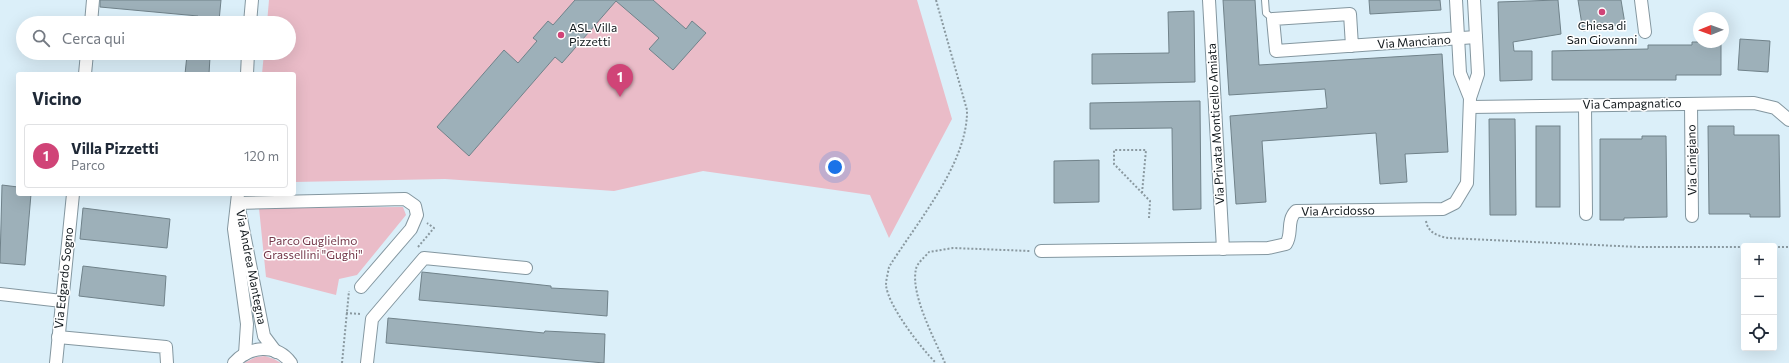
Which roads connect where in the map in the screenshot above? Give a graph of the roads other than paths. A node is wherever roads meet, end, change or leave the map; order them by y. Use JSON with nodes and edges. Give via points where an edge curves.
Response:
{"nodes":[{"id":1,"x":93,"y":0,"type":"edge"},
{"id":2,"x":252,"y":0,"type":"edge"},
{"id":3,"x":1209,"y":0,"type":"edge"},
{"id":4,"x":1265,"y":0,"type":"edge"},
{"id":5,"x":1456,"y":0,"type":"edge"},
{"id":6,"x":1474,"y":0,"type":"edge"},
{"id":7,"x":1641,"y":0,"type":"edge"},
{"id":8,"x":92,"y":16,"type":"edge"},
{"id":9,"x":251,"y":16,"type":"edge"},
{"id":10,"x":1273,"y":19,"type":"junction"},
{"id":11,"x":1645,"y":32,"type":"dead end"},
{"id":12,"x":1476,"y":37,"type":"junction"},
{"id":13,"x":1458,"y":39,"type":"junction"},
{"id":14,"x":1352,"y":46,"type":"junction"},
{"id":15,"x":87,"y":60,"type":"edge"},
{"id":16,"x":248,"y":60,"type":"edge"},
{"id":17,"x":85,"y":72,"type":"edge"},
{"id":18,"x":247,"y":72,"type":"edge"},
{"id":19,"x":1470,"y":102,"type":"junction"},
{"id":20,"x":1691,"y":104,"type":"junction"},
{"id":21,"x":1585,"y":105,"type":"junction"},
{"id":22,"x":1789,"y":120,"type":"edge"},
{"id":23,"x":73,"y":196,"type":"edge"},
{"id":24,"x":238,"y":198,"type":"edge"},
{"id":25,"x":1586,"y":214,"type":"dead end"},
{"id":26,"x":1692,"y":216,"type":"dead end"},
{"id":27,"x":1223,"y":249,"type":"junction"},
{"id":28,"x":1042,"y":251,"type":"road end"},
{"id":29,"x":526,"y":268,"type":"dead end"},
{"id":30,"x":361,"y":287,"type":"road end"},
{"id":31,"x":0,"y":294,"type":"edge"},
{"id":32,"x":62,"y":300,"type":"junction"},
{"id":33,"x":58,"y":337,"type":"junction"},
{"id":34,"x":276,"y":352,"type":"junction"},
{"id":35,"x":245,"y":354,"type":"junction"},
{"id":36,"x":56,"y":363,"type":"edge"},
{"id":37,"x":167,"y":363,"type":"edge"},
{"id":38,"x":234,"y":363,"type":"edge"},
{"id":39,"x":291,"y":363,"type":"edge"},
{"id":40,"x":368,"y":363,"type":"edge"}],
"edges":[{"from":1,"to":8,"type":"street"},
{"from":2,"to":9,"type":"street"},
{"from":3,"to":27,"type":"street","name":"Via Privata Monticello Amiata"},
{"from":4,"to":10,"type":"lane","via":[[1266,13]]},
{"from":5,"to":13,"type":"street","name":"Via Arcidosso"},
{"from":6,"to":12,"type":"street","name":"Via Arcidosso"},
{"from":7,"to":11,"type":"street"},
{"from":10,"to":14,"type":"street","name":"Via Manciano","via":[[1276,51]]},
{"from":10,"to":14,"type":"street","via":[[1350,14]]},
{"from":12,"to":13,"type":"street","name":"Via Manciano"},
{"from":12,"to":19,"type":"street","name":"Via Arcidosso","via":[[1478,74]]},
{"from":13,"to":14,"type":"street","name":"Via Manciano"},
{"from":13,"to":19,"type":"street","name":"Via Arcidosso","via":[[1460,73]]},
{"from":15,"to":17,"type":"street"},
{"from":16,"to":18,"type":"street"},
{"from":19,"to":21,"type":"street","name":"Via Campagnatico"},
{"from":19,"to":27,"type":"street","name":"Via Arcidosso","via":[[1467,183],[1455,202],[1443,208],[1426,209],[1296,211],[1290,220],[1289,239],[1286,244],[1268,248]]},
{"from":20,"to":21,"type":"street","name":"Via Campagnatico"},
{"from":20,"to":22,"type":"street","name":"Via Campagnatico","via":[[1754,103],[1774,108]]},
{"from":20,"to":26,"type":"street","name":"Via Cinigiano"},
{"from":21,"to":25,"type":"street"},
{"from":23,"to":32,"type":"street","name":"Via Edgardo Sogno"},
{"from":24,"to":30,"type":"street","via":[[405,199],[415,206],[417,215],[411,229]]},
{"from":24,"to":34,"type":"street","name":"Via Andrea Mantegna","via":[[264,336]]},
{"from":24,"to":35,"type":"street","name":"Via Andrea Mantegna","via":[[234,230],[247,324]]},
{"from":27,"to":28,"type":"street","name":"Via Arcidosso"},
{"from":29,"to":40,"type":"street","via":[[424,258],[372,319]]},
{"from":31,"to":32,"type":"street"},
{"from":32,"to":33,"type":"street","name":"Via Edgardo Sogno"},
{"from":33,"to":36,"type":"street","name":"Via Edgardo Sogno"},
{"from":33,"to":37,"type":"street","via":[[166,347]]},
{"from":34,"to":35,"type":"street","via":[[258,349]]},
{"from":34,"to":39,"type":"street"},
{"from":35,"to":38,"type":"street"}]}
